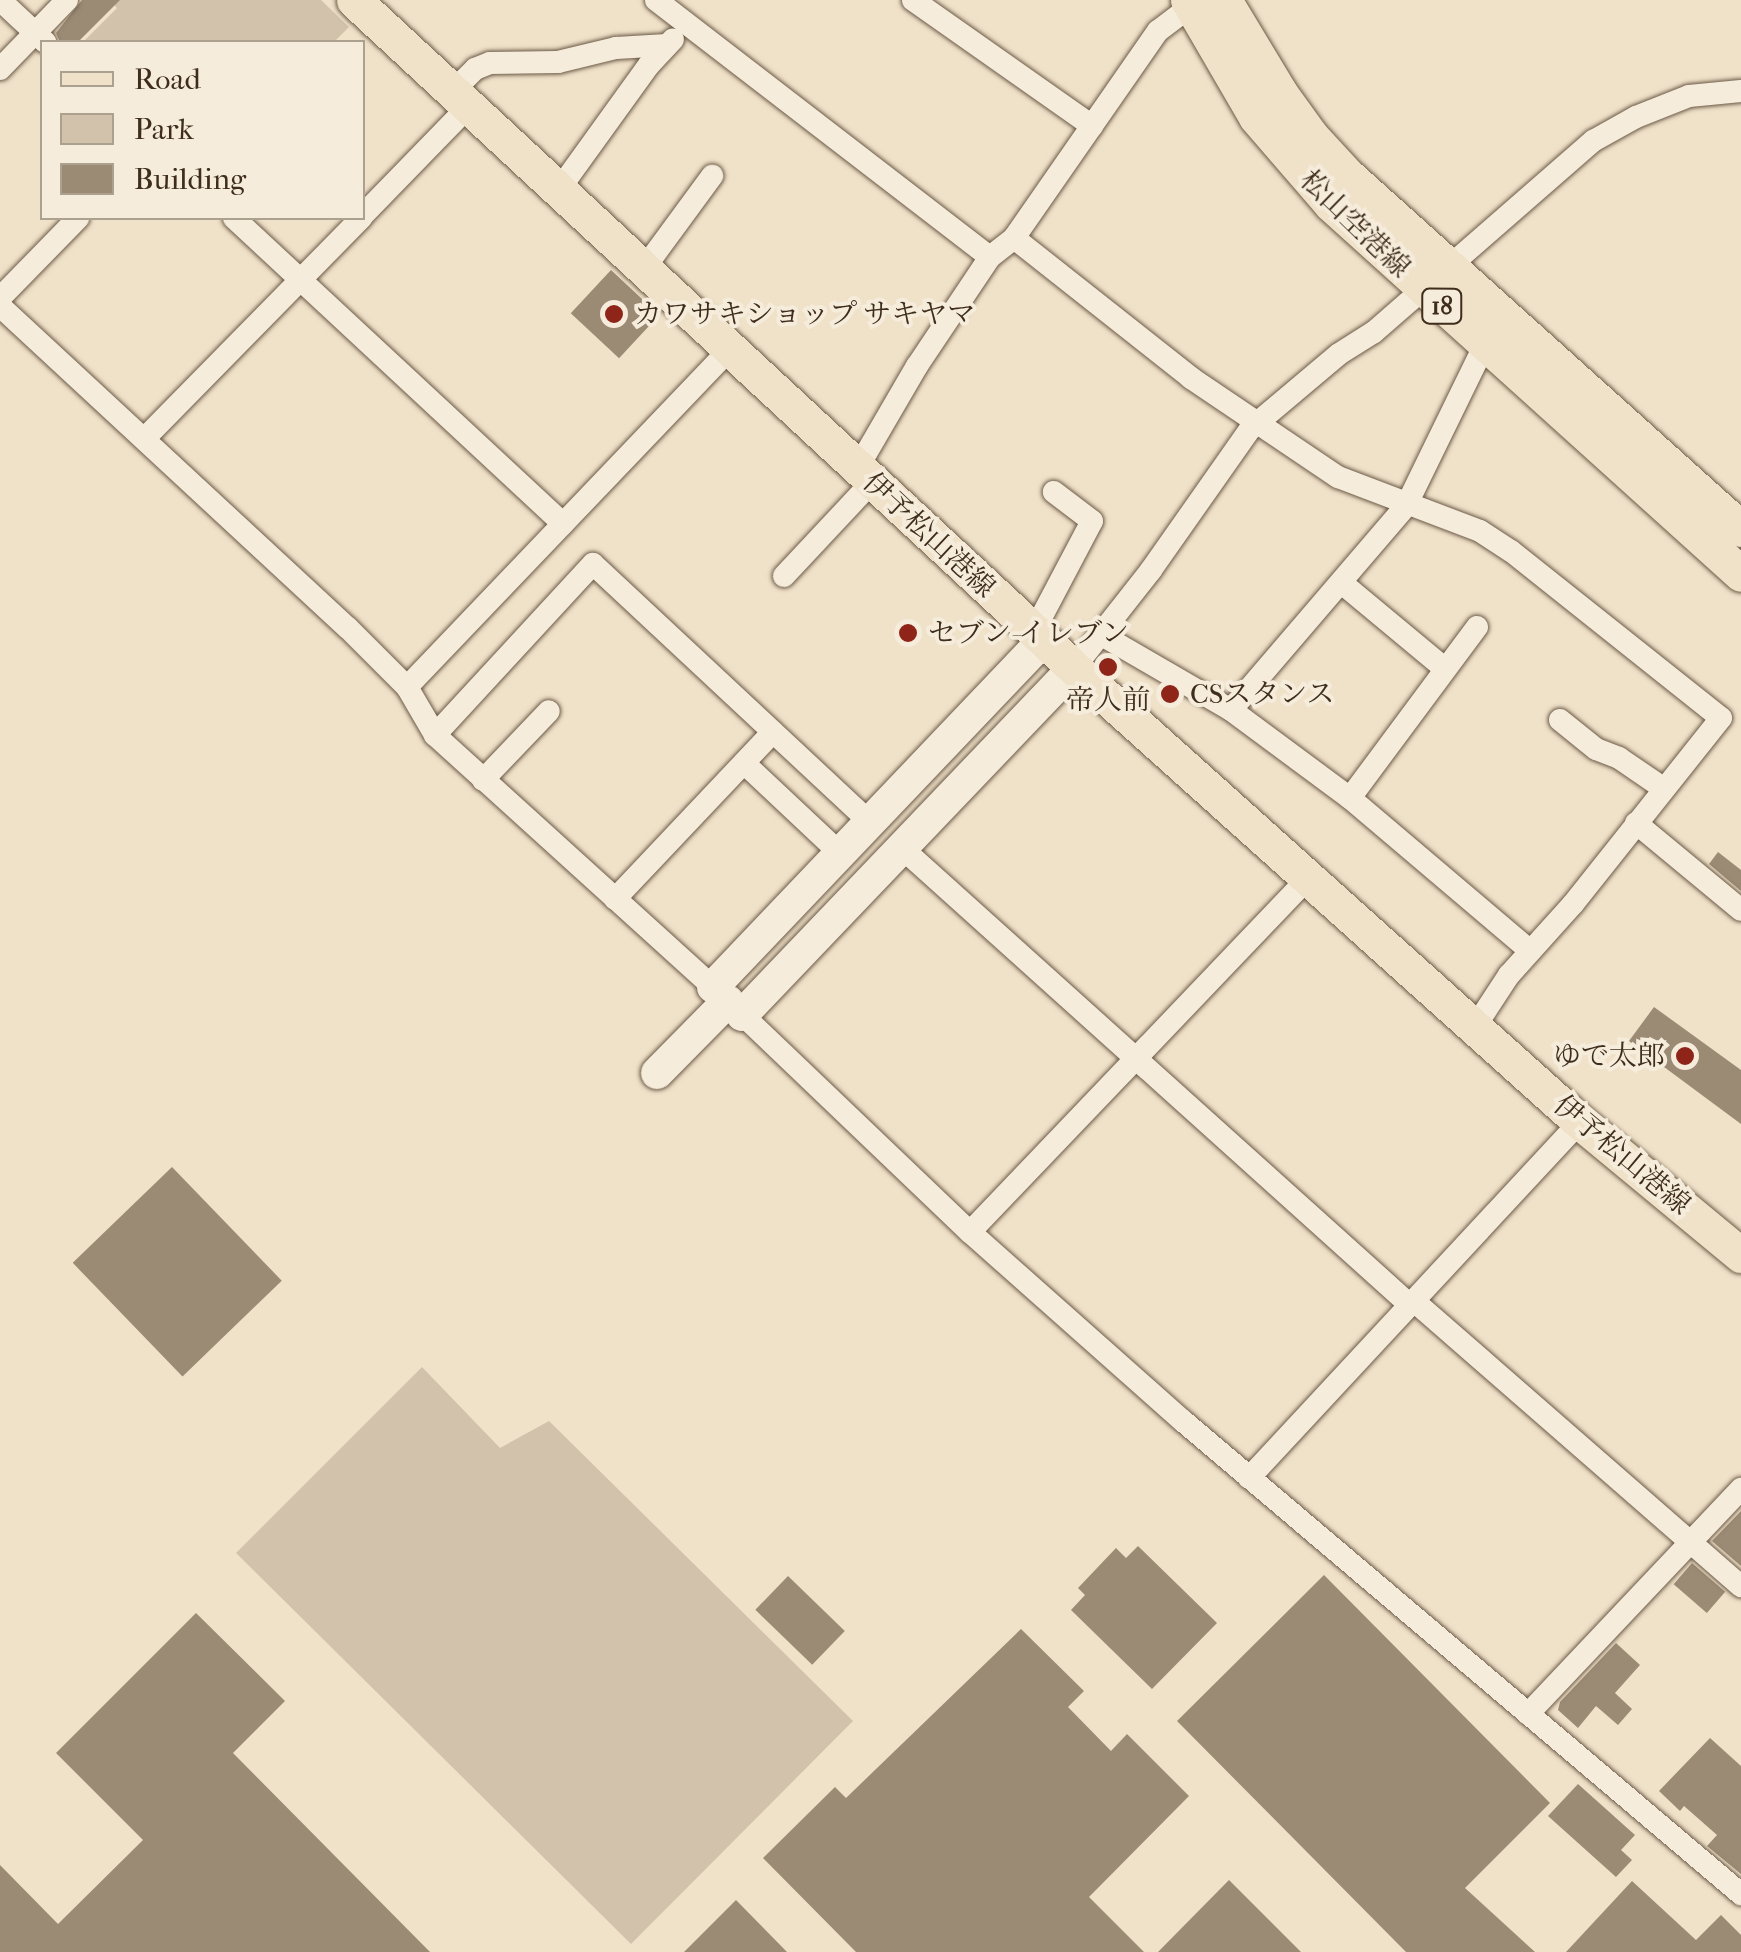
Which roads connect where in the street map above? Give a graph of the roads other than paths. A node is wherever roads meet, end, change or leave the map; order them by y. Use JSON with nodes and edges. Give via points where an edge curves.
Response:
{"nodes":[{"id":1,"x":0,"y":0,"type":"edge"},
{"id":2,"x":67,"y":0,"type":"edge"},
{"id":3,"x":354,"y":0,"type":"edge"},
{"id":4,"x":912,"y":0,"type":"edge"},
{"id":5,"x":1201,"y":2,"type":"edge"},
{"id":6,"x":676,"y":10,"type":"edge"},
{"id":7,"x":40,"y":38,"type":"edge"},
{"id":8,"x":668,"y":45,"type":"junction"},
{"id":9,"x":0,"y":68,"type":"edge"},
{"id":10,"x":1741,"y":91,"type":"edge"},
{"id":11,"x":460,"y":99,"type":"junction"},
{"id":12,"x":1092,"y":126,"type":"junction"},
{"id":13,"x":712,"y":176,"type":"dead end"},
{"id":14,"x":558,"y":192,"type":"junction"},
{"id":15,"x":365,"y":213,"type":"edge"},
{"id":16,"x":76,"y":220,"type":"edge"},
{"id":17,"x":236,"y":220,"type":"edge"},
{"id":18,"x":359,"y":220,"type":"edge"},
{"id":19,"x":1014,"y":238,"type":"junction"},
{"id":20,"x":990,"y":258,"type":"junction"},
{"id":21,"x":643,"y":270,"type":"junction"},
{"id":22,"x":1435,"y":279,"type":"junction"},
{"id":23,"x":301,"y":280,"type":"junction"},
{"id":24,"x":0,"y":302,"type":"edge"},
{"id":25,"x":1486,"y":344,"type":"junction"},
{"id":26,"x":729,"y":350,"type":"junction"},
{"id":27,"x":1258,"y":422,"type":"junction"},
{"id":28,"x":144,"y":439,"type":"junction"},
{"id":29,"x":865,"y":475,"type":"junction"},
{"id":30,"x":1054,"y":492,"type":"dead end"},
{"id":31,"x":1406,"y":506,"type":"junction"},
{"id":32,"x":562,"y":524,"type":"junction"},
{"id":33,"x":1741,"y":529,"type":"edge"},
{"id":34,"x":1741,"y":574,"type":"edge"},
{"id":35,"x":784,"y":576,"type":"dead end"},
{"id":36,"x":1343,"y":584,"type":"junction"},
{"id":37,"x":1476,"y":627,"type":"dead end"},
{"id":38,"x":1100,"y":634,"type":"junction"},
{"id":39,"x":1039,"y":636,"type":"junction"},
{"id":40,"x":1074,"y":668,"type":"junction"},
{"id":41,"x":1444,"y":668,"type":"junction"},
{"id":42,"x":407,"y":687,"type":"junction"},
{"id":43,"x":1232,"y":710,"type":"junction"},
{"id":44,"x":549,"y":712,"type":"dead end"},
{"id":45,"x":1560,"y":720,"type":"dead end"},
{"id":46,"x":773,"y":732,"type":"junction"},
{"id":47,"x":434,"y":734,"type":"junction"},
{"id":48,"x":744,"y":763,"type":"junction"},
{"id":49,"x":483,"y":780,"type":"junction"},
{"id":50,"x":1663,"y":788,"type":"junction"},
{"id":51,"x":1350,"y":798,"type":"junction"},
{"id":52,"x":870,"y":822,"type":"junction"},
{"id":53,"x":1636,"y":823,"type":"junction"},
{"id":54,"x":902,"y":849,"type":"junction"},
{"id":55,"x":840,"y":854,"type":"junction"},
{"id":56,"x":1308,"y":878,"type":"junction"},
{"id":57,"x":615,"y":899,"type":"junction"},
{"id":58,"x":1741,"y":910,"type":"edge"},
{"id":59,"x":1529,"y":950,"type":"junction"},
{"id":60,"x":728,"y":1001,"type":"junction"},
{"id":61,"x":1474,"y":1028,"type":"junction"},
{"id":62,"x":1134,"y":1060,"type":"junction"},
{"id":63,"x":657,"y":1072,"type":"dead end"},
{"id":64,"x":1580,"y":1122,"type":"junction"},
{"id":65,"x":970,"y":1232,"type":"junction"},
{"id":66,"x":1741,"y":1255,"type":"edge"},
{"id":67,"x":1412,"y":1303,"type":"junction"},
{"id":68,"x":1250,"y":1478,"type":"junction"},
{"id":69,"x":1741,"y":1489,"type":"edge"},
{"id":70,"x":1692,"y":1541,"type":"junction"},
{"id":71,"x":1741,"y":1586,"type":"edge"},
{"id":72,"x":1528,"y":1714,"type":"junction"},
{"id":73,"x":1741,"y":1894,"type":"edge"}],
"edges":[{"from":1,"to":7,"type":"street"},
{"from":2,"to":7,"type":"street"},
{"from":3,"to":11,"type":"main road","name":"伊予松山港線"},
{"from":4,"to":12,"type":"street"},
{"from":5,"to":12,"type":"street","via":[[1158,31]]},
{"from":5,"to":22,"type":"main road","name":"松山空港線","number":"18","via":[[1228,73],[1286,155],[1331,204]]},
{"from":6,"to":8,"type":"street"},
{"from":6,"to":20,"type":"street"},
{"from":7,"to":9,"type":"street"},
{"from":8,"to":11,"type":"street","via":[[558,62],[490,62],[474,69]]},
{"from":8,"to":14,"type":"street"},
{"from":10,"to":22,"type":"street","via":[[1689,96],[1593,142]]},
{"from":11,"to":14,"type":"main road","name":"伊予松山港線"},
{"from":11,"to":15,"type":"street"},
{"from":12,"to":19,"type":"street"},
{"from":13,"to":21,"type":"street"},
{"from":14,"to":21,"type":"main road","name":"伊予松山港線"},
{"from":16,"to":24,"type":"street"},
{"from":17,"to":23,"type":"street"},
{"from":18,"to":23,"type":"street"},
{"from":19,"to":20,"type":"street"},
{"from":19,"to":27,"type":"street","via":[[1191,378]]},
{"from":20,"to":29,"type":"street","via":[[918,366]]},
{"from":21,"to":26,"type":"main road","name":"伊予松山港線"},
{"from":22,"to":25,"type":"main road","name":"松山空港線","number":"18"},
{"from":22,"to":27,"type":"street"},
{"from":22,"to":33,"type":"main road","name":"松山空港線","number":"18"},
{"from":23,"to":28,"type":"street"},
{"from":23,"to":32,"type":"street"},
{"from":24,"to":28,"type":"street"},
{"from":25,"to":31,"type":"street"},
{"from":25,"to":34,"type":"main road","name":"松山空港線","number":"18"},
{"from":26,"to":29,"type":"main road","name":"伊予松山港線"},
{"from":26,"to":32,"type":"street"},
{"from":27,"to":31,"type":"street","via":[[1338,477]]},
{"from":27,"to":38,"type":"street"},
{"from":28,"to":42,"type":"street"},
{"from":29,"to":35,"type":"street"},
{"from":29,"to":39,"type":"main road","name":"伊予松山港線"},
{"from":30,"to":39,"type":"street","via":[[1092,522]]},
{"from":31,"to":36,"type":"street"},
{"from":31,"to":50,"type":"street","via":[[1480,531],[1511,551],[1722,718]]},
{"from":32,"to":42,"type":"street"},
{"from":36,"to":41,"type":"street"},
{"from":36,"to":43,"type":"street"},
{"from":37,"to":41,"type":"street"},
{"from":38,"to":40,"type":"street"},
{"from":38,"to":43,"type":"street"},
{"from":39,"to":40,"type":"main road","name":"伊予松山港線"},
{"from":39,"to":52,"type":"street"},
{"from":40,"to":54,"type":"street"},
{"from":40,"to":56,"type":"main road","name":"伊予松山港線"},
{"from":41,"to":51,"type":"street"},
{"from":42,"to":47,"type":"street"},
{"from":43,"to":51,"type":"street"},
{"from":44,"to":49,"type":"street"},
{"from":45,"to":50,"type":"street"},
{"from":46,"to":47,"type":"street","via":[[593,564]]},
{"from":46,"to":48,"type":"street"},
{"from":46,"to":52,"type":"street"},
{"from":47,"to":49,"type":"street"},
{"from":48,"to":55,"type":"street"},
{"from":48,"to":57,"type":"street"},
{"from":49,"to":57,"type":"street"},
{"from":50,"to":53,"type":"street"},
{"from":51,"to":59,"type":"street"},
{"from":52,"to":55,"type":"street"},
{"from":53,"to":58,"type":"street"},
{"from":53,"to":59,"type":"street"},
{"from":54,"to":60,"type":"street"},
{"from":54,"to":62,"type":"street"},
{"from":55,"to":60,"type":"street"},
{"from":56,"to":61,"type":"main road","name":"伊予松山港線"},
{"from":56,"to":62,"type":"street"},
{"from":57,"to":60,"type":"street"},
{"from":59,"to":61,"type":"street"},
{"from":60,"to":63,"type":"street"},
{"from":60,"to":65,"type":"street"},
{"from":61,"to":64,"type":"main road","name":"伊予松山港線"},
{"from":62,"to":65,"type":"street"},
{"from":62,"to":67,"type":"street"},
{"from":64,"to":66,"type":"main road","name":"伊予松山港線"},
{"from":64,"to":67,"type":"street"},
{"from":65,"to":68,"type":"street"},
{"from":67,"to":68,"type":"street"},
{"from":67,"to":70,"type":"street"},
{"from":68,"to":72,"type":"street"},
{"from":69,"to":70,"type":"street"},
{"from":70,"to":71,"type":"street"},
{"from":70,"to":72,"type":"street"},
{"from":72,"to":73,"type":"street"}]}
